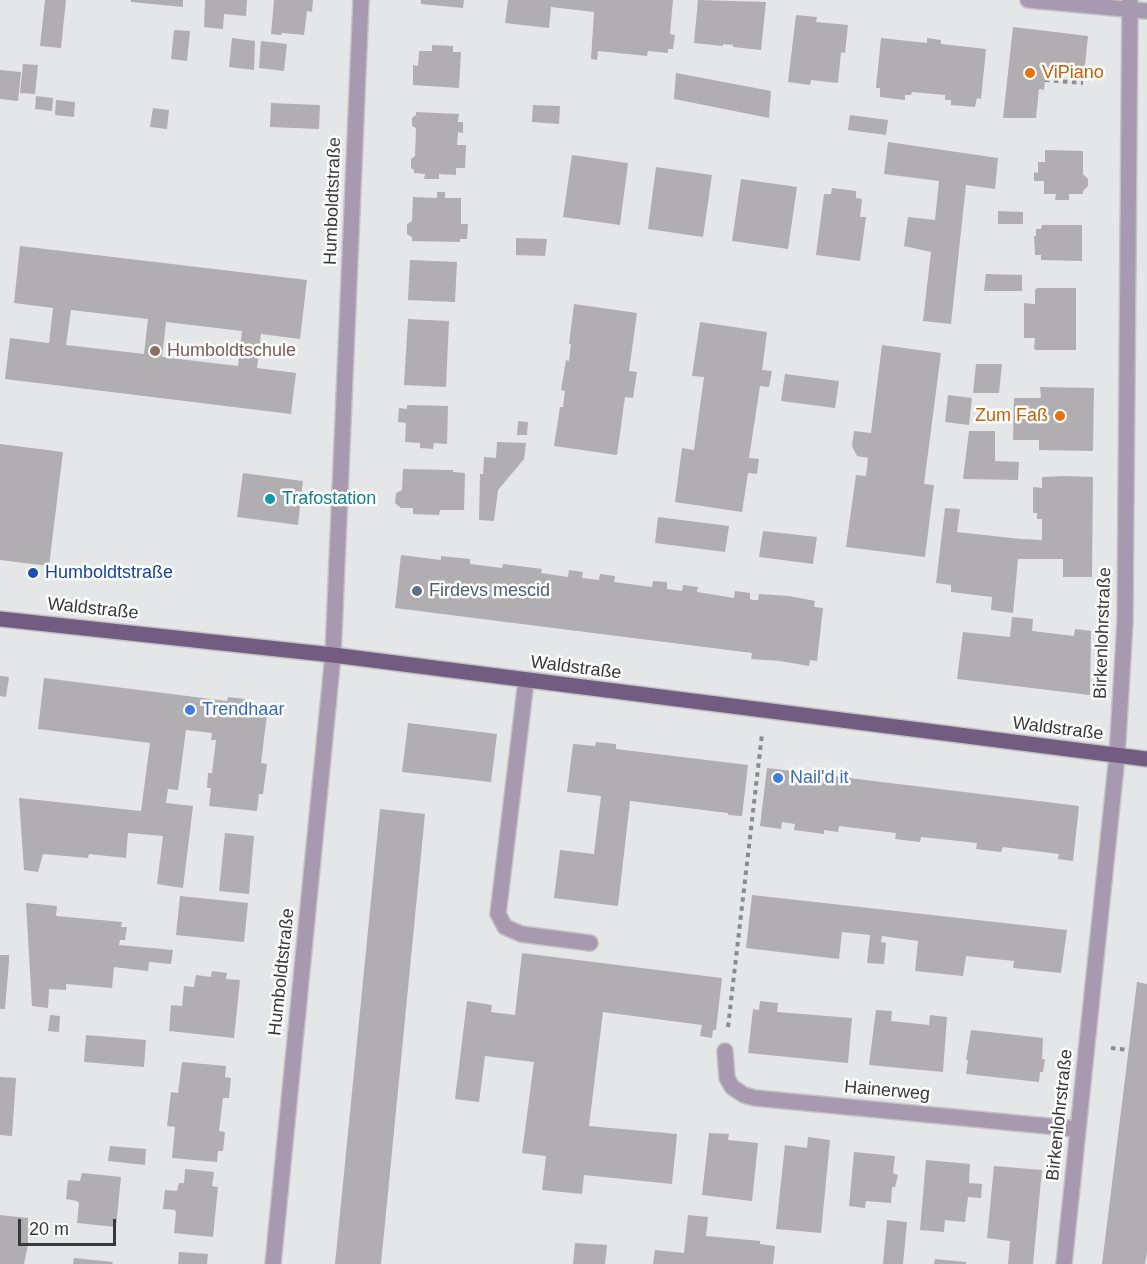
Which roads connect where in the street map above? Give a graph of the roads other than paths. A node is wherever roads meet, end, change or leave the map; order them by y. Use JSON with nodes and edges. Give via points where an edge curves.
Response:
{"nodes":[{"id":1,"x":361,"y":0,"type":"edge"},
{"id":2,"x":1028,"y":0,"type":"edge"},
{"id":3,"x":1130,"y":5,"type":"edge"},
{"id":4,"x":1147,"y":11,"type":"edge"},
{"id":5,"x":0,"y":619,"type":"edge"},
{"id":6,"x":333,"y":656,"type":"junction"},
{"id":7,"x":526,"y":681,"type":"junction"},
{"id":8,"x":1117,"y":756,"type":"junction"},
{"id":9,"x":1147,"y":759,"type":"edge"},
{"id":10,"x":590,"y":943,"type":"dead end"},
{"id":11,"x":725,"y":1051,"type":"road end"},
{"id":12,"x":1078,"y":1129,"type":"junction"},
{"id":13,"x":273,"y":1264,"type":"edge"},
{"id":14,"x":1064,"y":1264,"type":"edge"}],
"edges":[{"from":1,"to":6,"type":"street","name":"Humboldtstraße"},
{"from":2,"to":3,"type":"street"},
{"from":3,"to":4,"type":"street"},
{"from":3,"to":8,"type":"street","name":"Birkenlohrstraße","via":[[1125,622]]},
{"from":5,"to":6,"type":"main road","name":"Waldstraße"},
{"from":6,"to":7,"type":"main road","name":"Waldstraße"},
{"from":6,"to":13,"type":"street","name":"Humboldtstraße"},
{"from":7,"to":8,"type":"main road","name":"Waldstraße"},
{"from":7,"to":10,"type":"street","via":[[498,914],[505,927],[521,934]]},
{"from":8,"to":9,"type":"main road","name":"Waldstraße"},
{"from":8,"to":12,"type":"street","name":"Birkenlohrstraße"},
{"from":11,"to":12,"type":"street","name":"Hainerweg","via":[[727,1078],[732,1087],[755,1098]]},
{"from":12,"to":14,"type":"street","name":"Birkenlohrstraße"}]}
